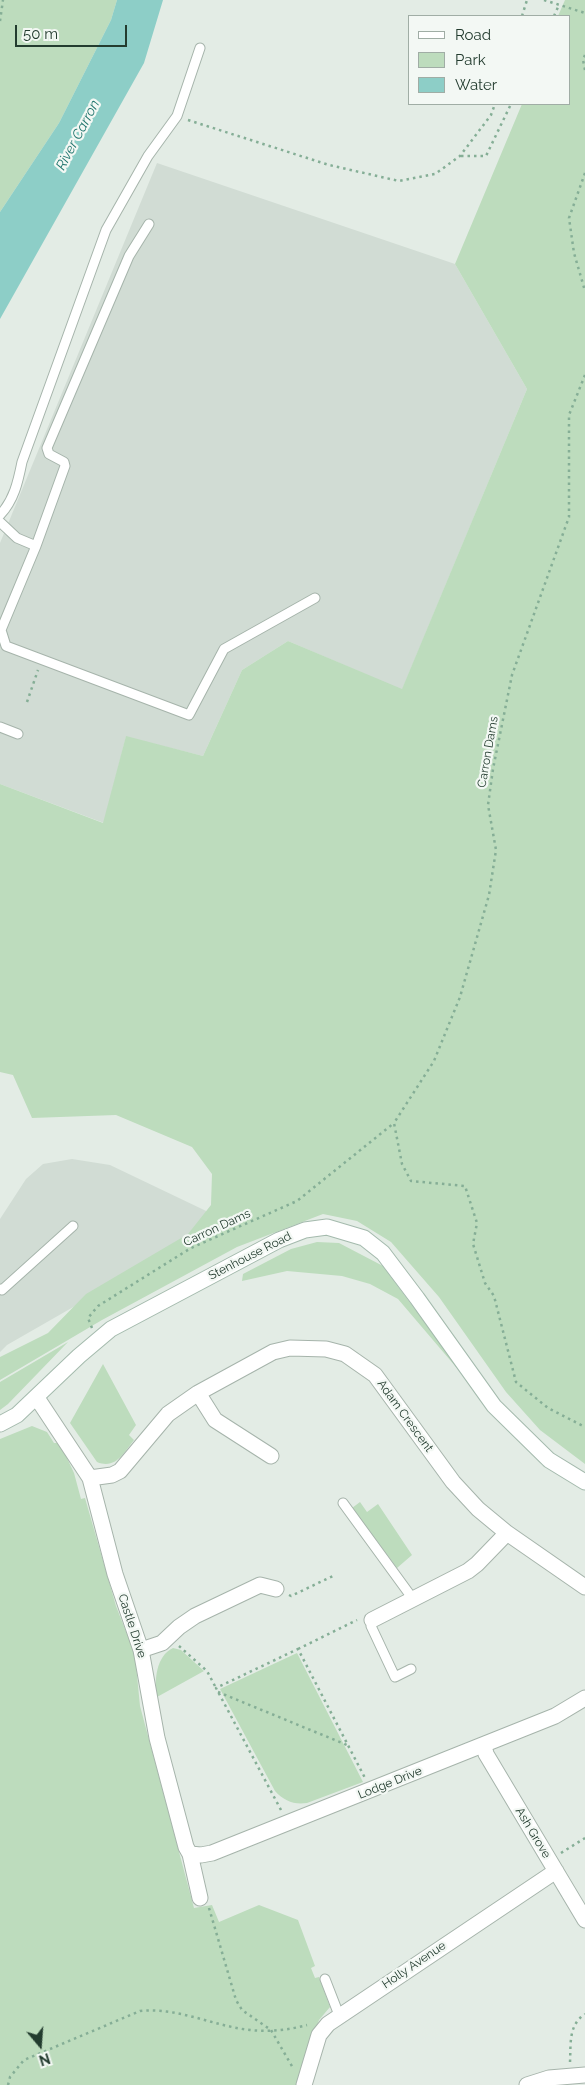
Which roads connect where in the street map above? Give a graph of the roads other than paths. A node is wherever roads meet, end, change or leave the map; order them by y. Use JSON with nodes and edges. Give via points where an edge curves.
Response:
{"nodes":[{"id":1,"x":200,"y":48,"type":"dead end"},
{"id":2,"x":150,"y":224,"type":"dead end"},
{"id":3,"x":0,"y":515,"type":"edge"},
{"id":4,"x":0,"y":522,"type":"edge"},
{"id":5,"x":36,"y":546,"type":"junction"},
{"id":6,"x":315,"y":598,"type":"dead end"},
{"id":7,"x":2,"y":642,"type":"edge"},
{"id":8,"x":0,"y":727,"type":"edge"},
{"id":9,"x":18,"y":734,"type":"dead end"},
{"id":10,"x":74,"y":1226,"type":"dead end"},
{"id":11,"x":0,"y":1289,"type":"edge"},
{"id":12,"x":198,"y":1393,"type":"junction"},
{"id":13,"x":37,"y":1398,"type":"junction"},
{"id":14,"x":0,"y":1424,"type":"edge"},
{"id":15,"x":271,"y":1456,"type":"dead end"},
{"id":16,"x":90,"y":1478,"type":"junction"},
{"id":17,"x":585,"y":1482,"type":"edge"},
{"id":18,"x":343,"y":1503,"type":"dead end"},
{"id":19,"x":507,"y":1533,"type":"junction"},
{"id":20,"x":585,"y":1587,"type":"edge"},
{"id":21,"x":276,"y":1589,"type":"road end"},
{"id":22,"x":413,"y":1599,"type":"junction"},
{"id":23,"x":372,"y":1620,"type":"joint"},
{"id":24,"x":141,"y":1650,"type":"junction"},
{"id":25,"x":411,"y":1669,"type":"dead end"},
{"id":26,"x":584,"y":1702,"type":"edge"},
{"id":27,"x":484,"y":1745,"type":"junction"},
{"id":28,"x":190,"y":1854,"type":"junction"},
{"id":29,"x":553,"y":1865,"type":"junction"},
{"id":30,"x":200,"y":1898,"type":"road end"},
{"id":31,"x":585,"y":1920,"type":"edge"},
{"id":32,"x":325,"y":1979,"type":"dead end"},
{"id":33,"x":334,"y":2020,"type":"junction"},
{"id":34,"x":577,"y":2075,"type":"edge"},
{"id":35,"x":304,"y":2085,"type":"edge"},
{"id":36,"x":527,"y":2085,"type":"edge"}],
"edges":[{"from":1,"to":3,"type":"lane","via":[[177,116],[148,156],[106,230],[22,462],[17,485],[8,506]]},
{"from":2,"to":5,"type":"lane","via":[[129,256],[46,448],[48,454],[64,462],[65,466]]},
{"from":4,"to":5,"type":"lane","via":[[17,538]]},
{"from":5,"to":7,"type":"lane","via":[[1,630]]},
{"from":6,"to":7,"type":"lane","via":[[224,648],[189,715]]},
{"from":8,"to":9,"type":"lane"},
{"from":10,"to":11,"type":"lane"},
{"from":12,"to":15,"type":"street","via":[[215,1420]]},
{"from":12,"to":16,"type":"street","name":"Adam Crescent","via":[[168,1414],[120,1471]]},
{"from":12,"to":19,"type":"street","name":"Adam Crescent","via":[[274,1352],[310,1347],[345,1354],[375,1375],[452,1482]]},
{"from":13,"to":14,"type":"street","name":"Stenhouse Road"},
{"from":13,"to":16,"type":"street","name":"Castle Drive"},
{"from":13,"to":17,"type":"street","name":"Stenhouse Road","via":[[111,1329],[279,1240],[305,1230],[327,1228],[364,1238],[383,1253],[494,1406],[549,1460]]},
{"from":16,"to":24,"type":"street","name":"Castle Drive","via":[[115,1574]]},
{"from":18,"to":22,"type":"lane"},
{"from":19,"to":20,"type":"street","name":"Adam Crescent"},
{"from":19,"to":22,"type":"street","via":[[477,1564]]},
{"from":21,"to":24,"type":"street","via":[[260,1585],[195,1616],[154,1647]]},
{"from":22,"to":23,"type":"street"},
{"from":23,"to":25,"type":"lane","via":[[371,1626],[396,1676]]},
{"from":24,"to":28,"type":"street","name":"Castle Drive","via":[[157,1738]]},
{"from":26,"to":27,"type":"street","name":"Lodge Drive"},
{"from":27,"to":28,"type":"street","name":"Lodge Drive","via":[[212,1853]]},
{"from":27,"to":29,"type":"street","name":"Ash Grove","via":[[486,1754]]},
{"from":28,"to":30,"type":"street","name":"Castle Drive"},
{"from":29,"to":31,"type":"street","name":"Ash Grove"},
{"from":29,"to":33,"type":"street","name":"Holly Avenue"},
{"from":32,"to":33,"type":"lane"},
{"from":33,"to":35,"type":"street","name":"Holly Avenue","via":[[319,2035]]},
{"from":34,"to":36,"type":"street","via":[[549,2078]]}]}
